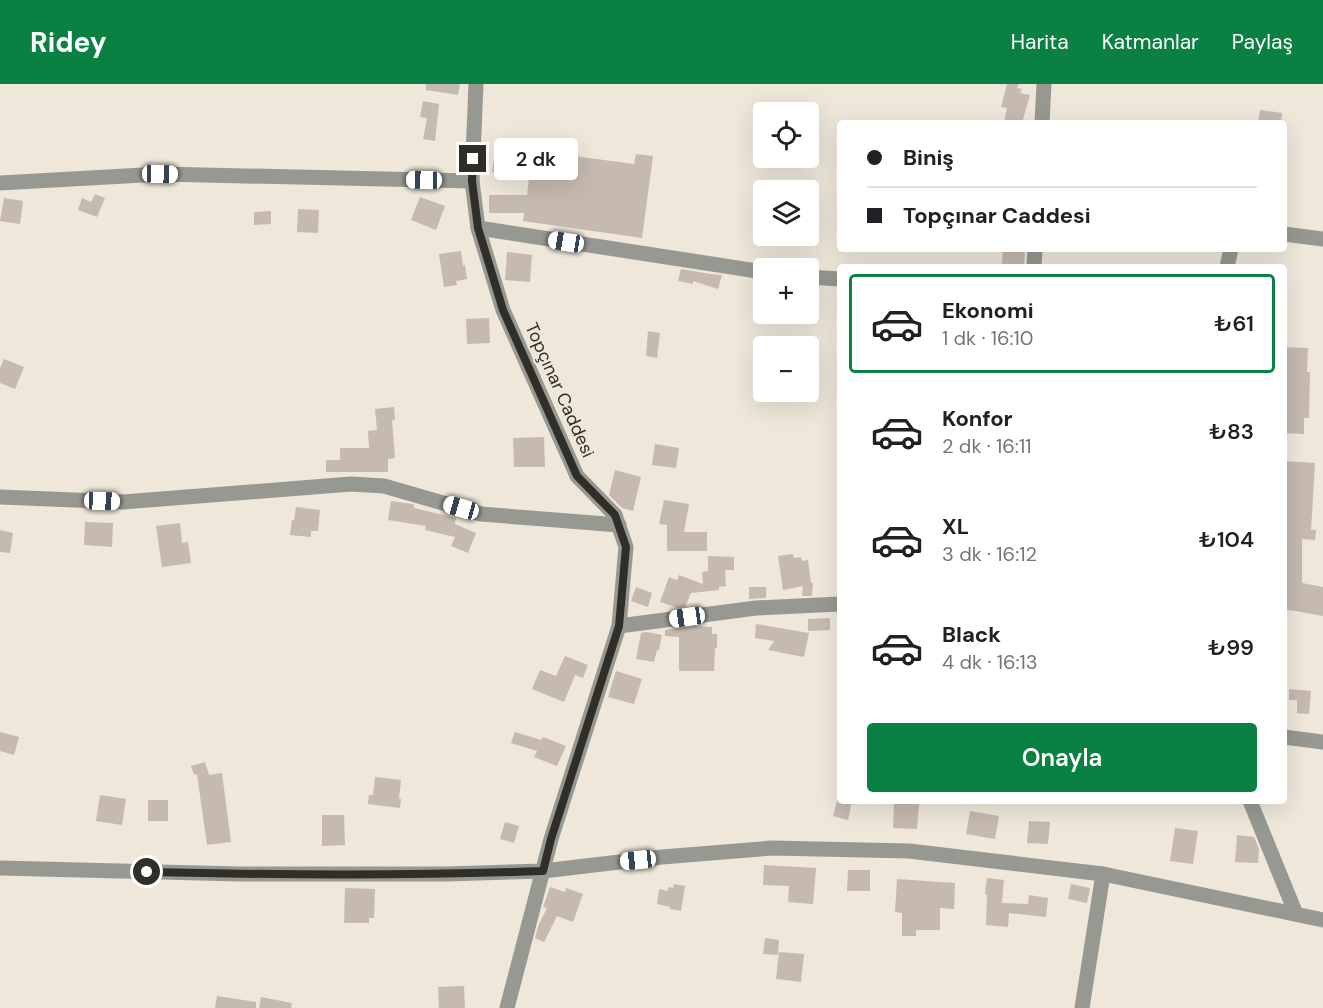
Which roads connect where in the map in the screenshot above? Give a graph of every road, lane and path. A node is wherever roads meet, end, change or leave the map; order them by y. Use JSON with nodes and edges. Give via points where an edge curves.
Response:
{"nodes":[{"id":1,"x":476,"y":84,"type":"edge"},
{"id":2,"x":1044,"y":84,"type":"edge"},
{"id":3,"x":1042,"y":120,"type":"edge"},
{"id":4,"x":472,"y":181,"type":"junction"},
{"id":5,"x":0,"y":183,"type":"edge"},
{"id":6,"x":478,"y":228,"type":"junction"},
{"id":7,"x":1287,"y":234,"type":"edge"},
{"id":8,"x":1323,"y":239,"type":"edge"},
{"id":9,"x":753,"y":270,"type":"edge"},
{"id":10,"x":819,"y":278,"type":"edge"},
{"id":11,"x":837,"y":279,"type":"edge"},
{"id":12,"x":0,"y":498,"type":"edge"},
{"id":13,"x":619,"y":525,"type":"junction"},
{"id":14,"x":837,"y":604,"type":"edge"},
{"id":15,"x":619,"y":626,"type":"junction"},
{"id":16,"x":1287,"y":737,"type":"edge"},
{"id":17,"x":1323,"y":742,"type":"edge"},
{"id":18,"x":1251,"y":804,"type":"edge"},
{"id":19,"x":0,"y":868,"type":"edge"},
{"id":20,"x":543,"y":871,"type":"junction"},
{"id":21,"x":1103,"y":874,"type":"junction"},
{"id":22,"x":1296,"y":915,"type":"junction"},
{"id":23,"x":1323,"y":920,"type":"edge"},
{"id":24,"x":507,"y":1008,"type":"edge"},
{"id":25,"x":1082,"y":1008,"type":"edge"}],
"edges":[{"from":1,"to":4,"type":"street","name":"Topçınar Caddesi"},
{"from":2,"to":3,"type":"street"},
{"from":4,"to":5,"type":"street","via":[[160,174]]},
{"from":4,"to":6,"type":"street","name":"Topçınar Caddesi"},
{"from":6,"to":9,"type":"street"},
{"from":6,"to":13,"type":"street","name":"Topçınar Caddesi","via":[[503,310],[577,476],[615,515]]},
{"from":7,"to":8,"type":"street"},
{"from":10,"to":11,"type":"street"},
{"from":12,"to":13,"type":"street","via":[[123,502],[351,484],[384,486],[481,514]]},
{"from":13,"to":15,"type":"street","name":"Topçınar Caddesi","via":[[626,547]]},
{"from":14,"to":15,"type":"street","via":[[756,608]]},
{"from":15,"to":20,"type":"street","name":"Topçınar Caddesi"},
{"from":16,"to":17,"type":"street"},
{"from":18,"to":22,"type":"street"},
{"from":19,"to":20,"type":"street","via":[[239,874]]},
{"from":20,"to":21,"type":"street","via":[[772,848],[909,851]]},
{"from":20,"to":24,"type":"street","name":"Topçınar Caddesi"},
{"from":21,"to":22,"type":"street"},
{"from":21,"to":25,"type":"street"},
{"from":22,"to":23,"type":"street"}]}
